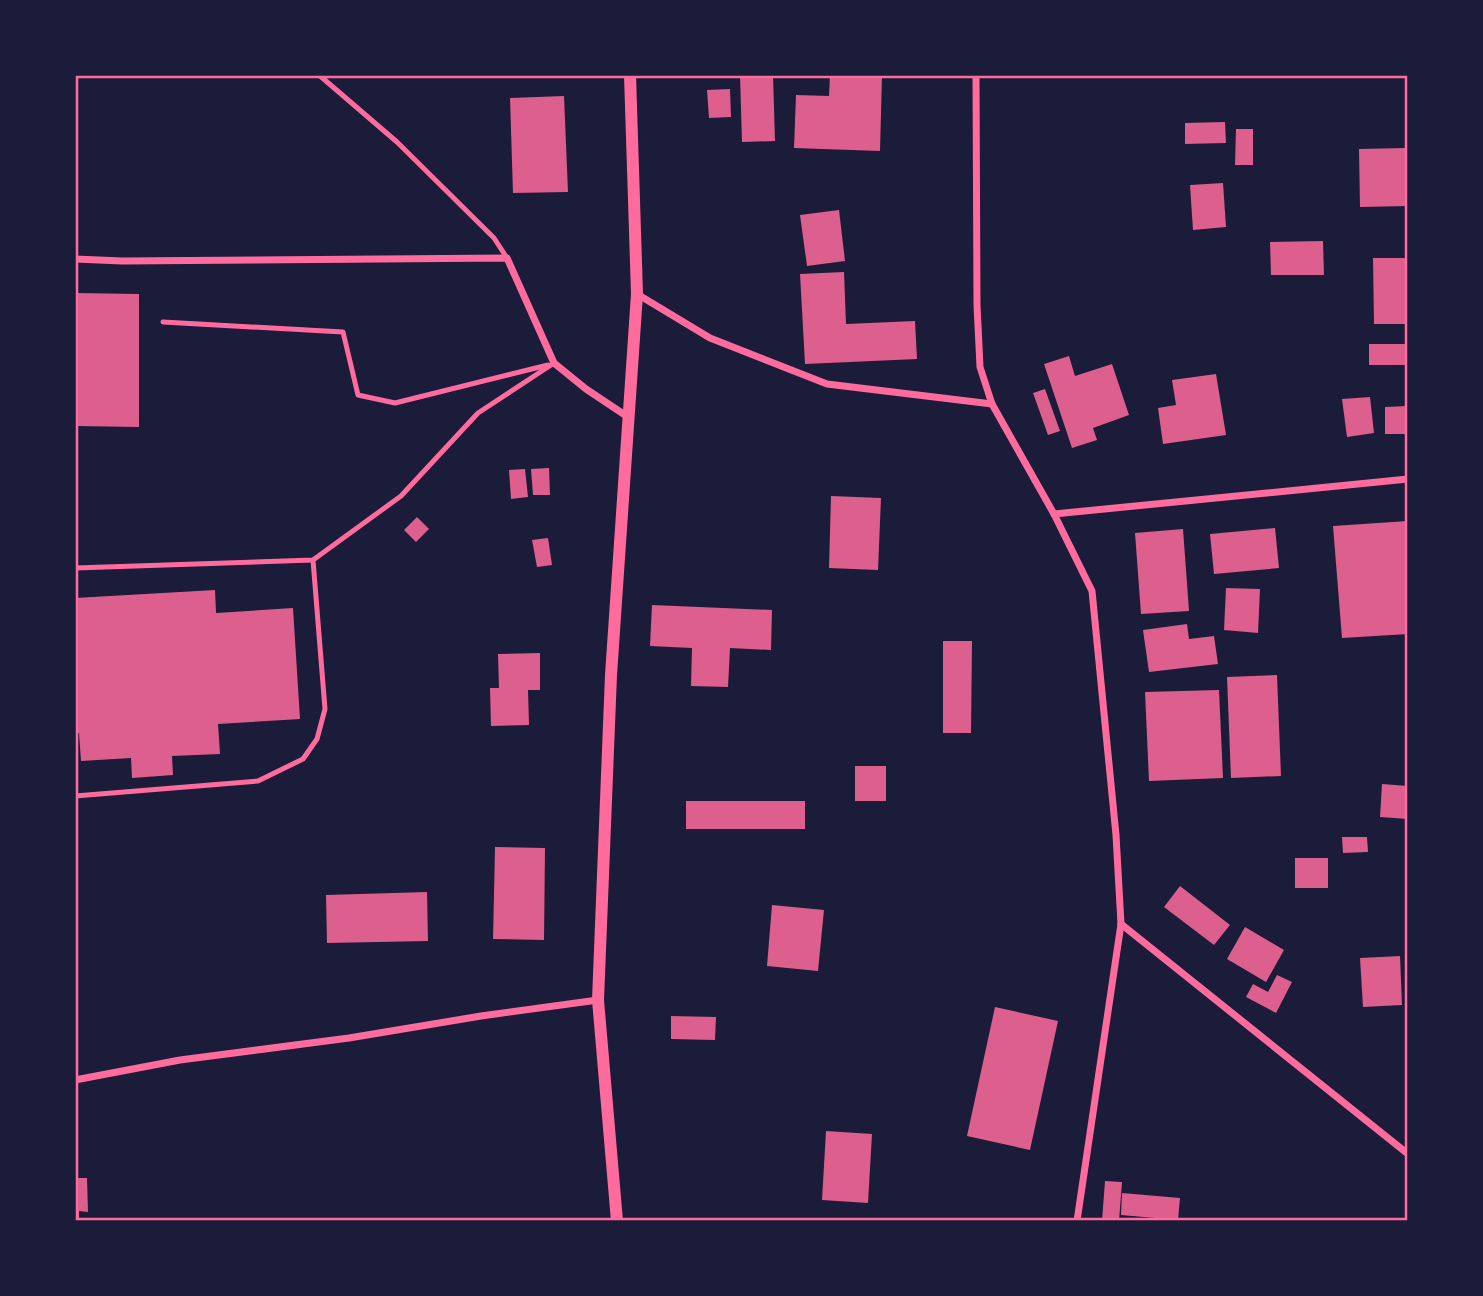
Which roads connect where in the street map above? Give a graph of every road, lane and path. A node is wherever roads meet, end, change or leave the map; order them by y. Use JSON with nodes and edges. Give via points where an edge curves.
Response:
{"nodes":[{"id":1,"x":319,"y":75,"type":"edge"},
{"id":2,"x":631,"y":75,"type":"edge"},
{"id":3,"x":976,"y":75,"type":"edge"},
{"id":4,"x":507,"y":258,"type":"junction"},
{"id":5,"x":75,"y":259,"type":"edge"},
{"id":6,"x":637,"y":294,"type":"junction"},
{"id":7,"x":163,"y":322,"type":"dead end"},
{"id":8,"x":554,"y":363,"type":"junction"},
{"id":9,"x":992,"y":404,"type":"junction"},
{"id":10,"x":628,"y":416,"type":"junction"},
{"id":11,"x":1408,"y":479,"type":"edge"},
{"id":12,"x":1054,"y":514,"type":"junction"},
{"id":13,"x":313,"y":560,"type":"junction"},
{"id":14,"x":75,"y":568,"type":"edge"},
{"id":15,"x":75,"y":796,"type":"edge"},
{"id":16,"x":1121,"y":924,"type":"junction"},
{"id":17,"x":598,"y":1000,"type":"junction"},
{"id":18,"x":75,"y":1080,"type":"edge"},
{"id":19,"x":1408,"y":1154,"type":"edge"},
{"id":20,"x":617,"y":1221,"type":"edge"},
{"id":21,"x":1077,"y":1221,"type":"edge"}],
"edges":[{"from":1,"to":4,"type":"lane","via":[[407,152],[495,238]]},
{"from":2,"to":6,"type":"street"},
{"from":3,"to":9,"type":"street","via":[[979,330],[981,367]]},
{"from":4,"to":5,"type":"street"},
{"from":4,"to":8,"type":"street"},
{"from":6,"to":9,"type":"street","via":[[710,338],[827,384]]},
{"from":6,"to":10,"type":"street"},
{"from":7,"to":8,"type":"lane","via":[[343,332],[358,395],[395,403]]},
{"from":8,"to":10,"type":"street"},
{"from":8,"to":13,"type":"lane","via":[[478,413],[401,496]]},
{"from":9,"to":12,"type":"street"},
{"from":10,"to":17,"type":"street","via":[[611,675]]},
{"from":11,"to":12,"type":"street"},
{"from":12,"to":16,"type":"street","via":[[1093,591]]},
{"from":13,"to":14,"type":"lane"},
{"from":13,"to":15,"type":"lane","via":[[325,709],[317,740],[303,760],[258,780]]},
{"from":16,"to":19,"type":"street"},
{"from":16,"to":21,"type":"street"},
{"from":17,"to":18,"type":"street","via":[[180,1060]]},
{"from":17,"to":20,"type":"street"}]}
